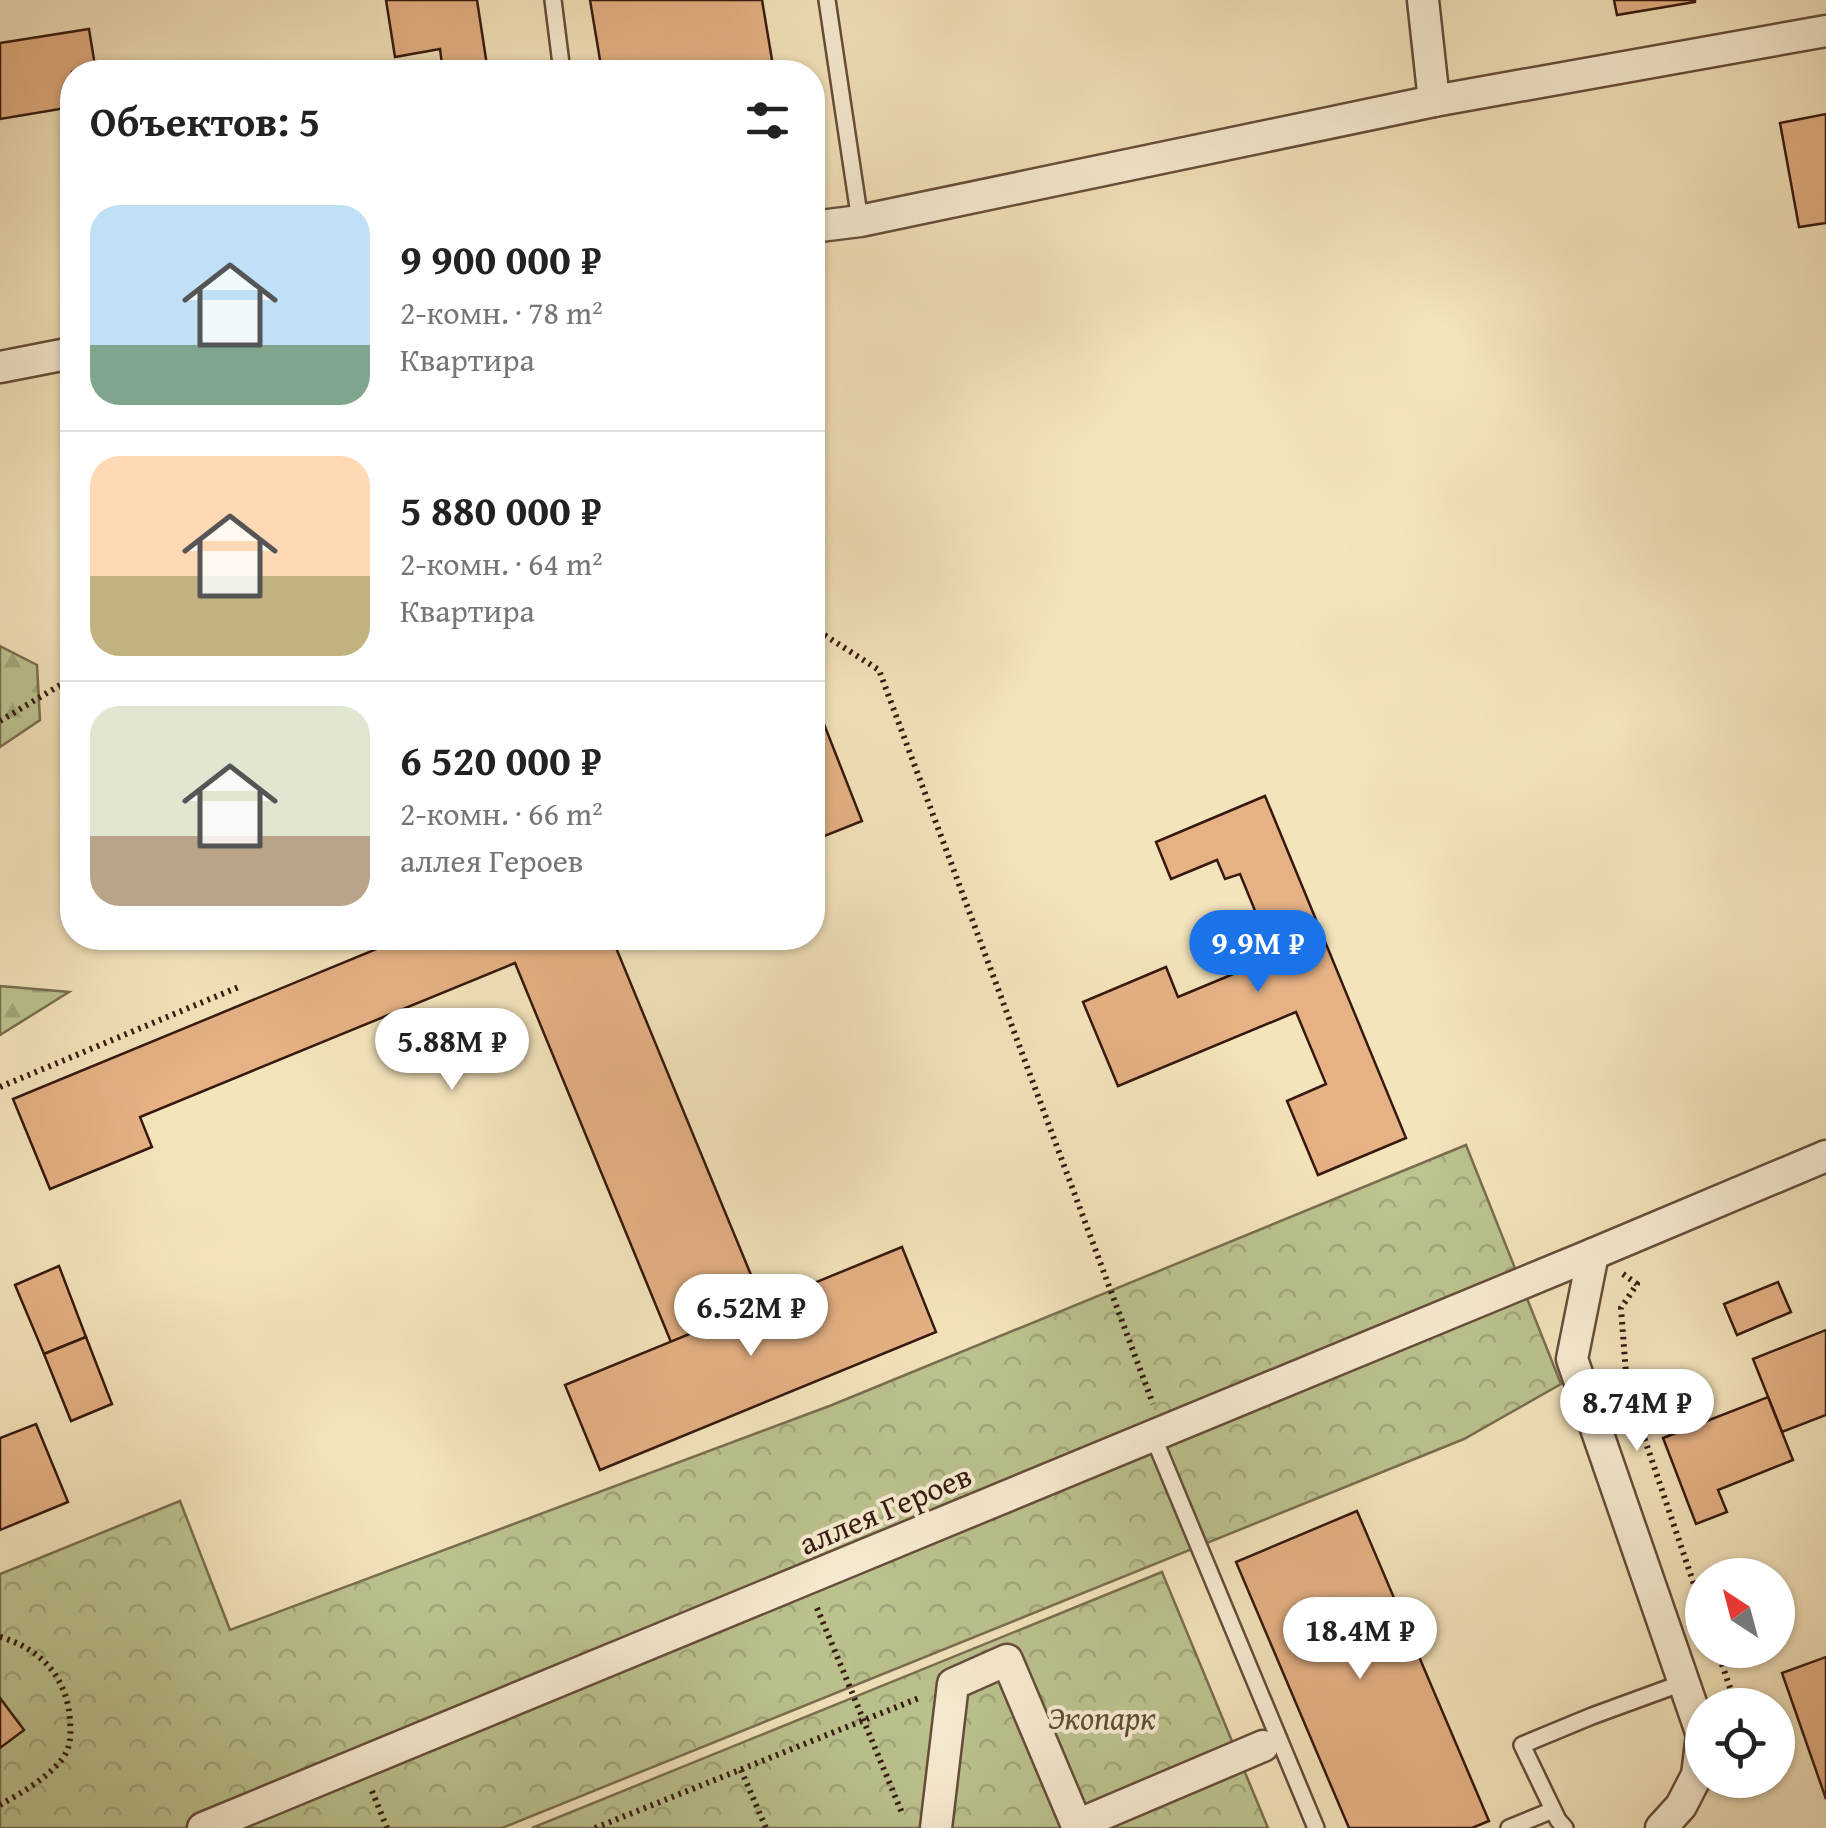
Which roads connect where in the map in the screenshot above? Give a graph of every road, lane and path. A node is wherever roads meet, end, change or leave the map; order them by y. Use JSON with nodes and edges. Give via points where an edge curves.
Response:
{"nodes":[{"id":1,"x":553,"y":0,"type":"edge"},
{"id":2,"x":827,"y":0,"type":"edge"},
{"id":3,"x":1424,"y":0,"type":"edge"},
{"id":4,"x":1826,"y":31,"type":"edge"},
{"id":5,"x":560,"y":60,"type":"edge"},
{"id":6,"x":1434,"y":101,"type":"junction"},
{"id":7,"x":860,"y":220,"type":"junction"},
{"id":8,"x":825,"y":226,"type":"edge"},
{"id":9,"x":60,"y":355,"type":"edge"},
{"id":10,"x":0,"y":366,"type":"edge"},
{"id":11,"x":825,"y":634,"type":"edge"},
{"id":12,"x":60,"y":685,"type":"edge"},
{"id":13,"x":0,"y":721,"type":"edge"},
{"id":14,"x":241,"y":986,"type":"dead end"},
{"id":15,"x":0,"y":1087,"type":"edge"},
{"id":16,"x":1826,"y":1156,"type":"edge"},
{"id":17,"x":1593,"y":1254,"type":"junction"},
{"id":18,"x":1153,"y":1421,"type":"junction"},
{"id":19,"x":1685,"y":1558,"type":"edge"},
{"id":20,"x":806,"y":1580,"type":"junction"},
{"id":21,"x":0,"y":1637,"type":"edge"},
{"id":22,"x":1685,"y":1682,"type":"junction"},
{"id":23,"x":953,"y":1684,"type":"junction"},
{"id":24,"x":863,"y":1721,"type":"junction"},
{"id":25,"x":1262,"y":1746,"type":"dead end"},
{"id":26,"x":742,"y":1770,"type":"junction"},
{"id":27,"x":0,"y":1805,"type":"edge"},
{"id":28,"x":1553,"y":1810,"type":"junction"},
{"id":29,"x":626,"y":1816,"type":"junction"},
{"id":30,"x":1078,"y":1827,"type":"edge"},
{"id":31,"x":203,"y":1828,"type":"edge"},
{"id":32,"x":595,"y":1828,"type":"edge"},
{"id":33,"x":632,"y":1828,"type":"edge"},
{"id":34,"x":766,"y":1828,"type":"edge"},
{"id":35,"x":909,"y":1828,"type":"edge"},
{"id":36,"x":936,"y":1828,"type":"edge"},
{"id":37,"x":1316,"y":1828,"type":"edge"},
{"id":38,"x":1509,"y":1828,"type":"edge"},
{"id":39,"x":1564,"y":1828,"type":"edge"},
{"id":40,"x":1661,"y":1828,"type":"edge"}],
"edges":[{"from":1,"to":5,"type":"lane"},
{"from":2,"to":7,"type":"lane"},
{"from":3,"to":6,"type":"street"},
{"from":4,"to":6,"type":"street"},
{"from":6,"to":7,"type":"street"},
{"from":7,"to":8,"type":"street"},
{"from":9,"to":10,"type":"street"},
{"from":11,"to":18,"type":"path","via":[[880,670]]},
{"from":12,"to":13,"type":"path"},
{"from":14,"to":15,"type":"path"},
{"from":16,"to":17,"type":"street","name":"аллея Героев"},
{"from":17,"to":18,"type":"street","name":"аллея Героев"},
{"from":17,"to":19,"type":"path","via":[[1637,1284],[1622,1308],[1627,1387]]},
{"from":17,"to":22,"type":"street","via":[[1572,1359]]},
{"from":18,"to":20,"type":"street","name":"аллея Героев"},
{"from":18,"to":37,"type":"lane"},
{"from":20,"to":24,"type":"path"},
{"from":20,"to":31,"type":"street","name":"аллея Героев"},
{"from":21,"to":27,"type":"path","via":[[34,1652],[54,1672],[68,1696],[71,1740],[46,1774]]},
{"from":22,"to":28,"type":"lane","via":[[1522,1745]]},
{"from":22,"to":40,"type":"street","via":[[1702,1735],[1697,1774]]},
{"from":23,"to":24,"type":"path"},
{"from":23,"to":30,"type":"street","via":[[1007,1660]]},
{"from":23,"to":36,"type":"street"},
{"from":24,"to":26,"type":"path"},
{"from":24,"to":35,"type":"path"},
{"from":25,"to":30,"type":"street"},
{"from":26,"to":29,"type":"path"},
{"from":26,"to":34,"type":"path"},
{"from":28,"to":38,"type":"lane"},
{"from":28,"to":39,"type":"lane"},
{"from":29,"to":32,"type":"path"},
{"from":29,"to":33,"type":"path"}]}
